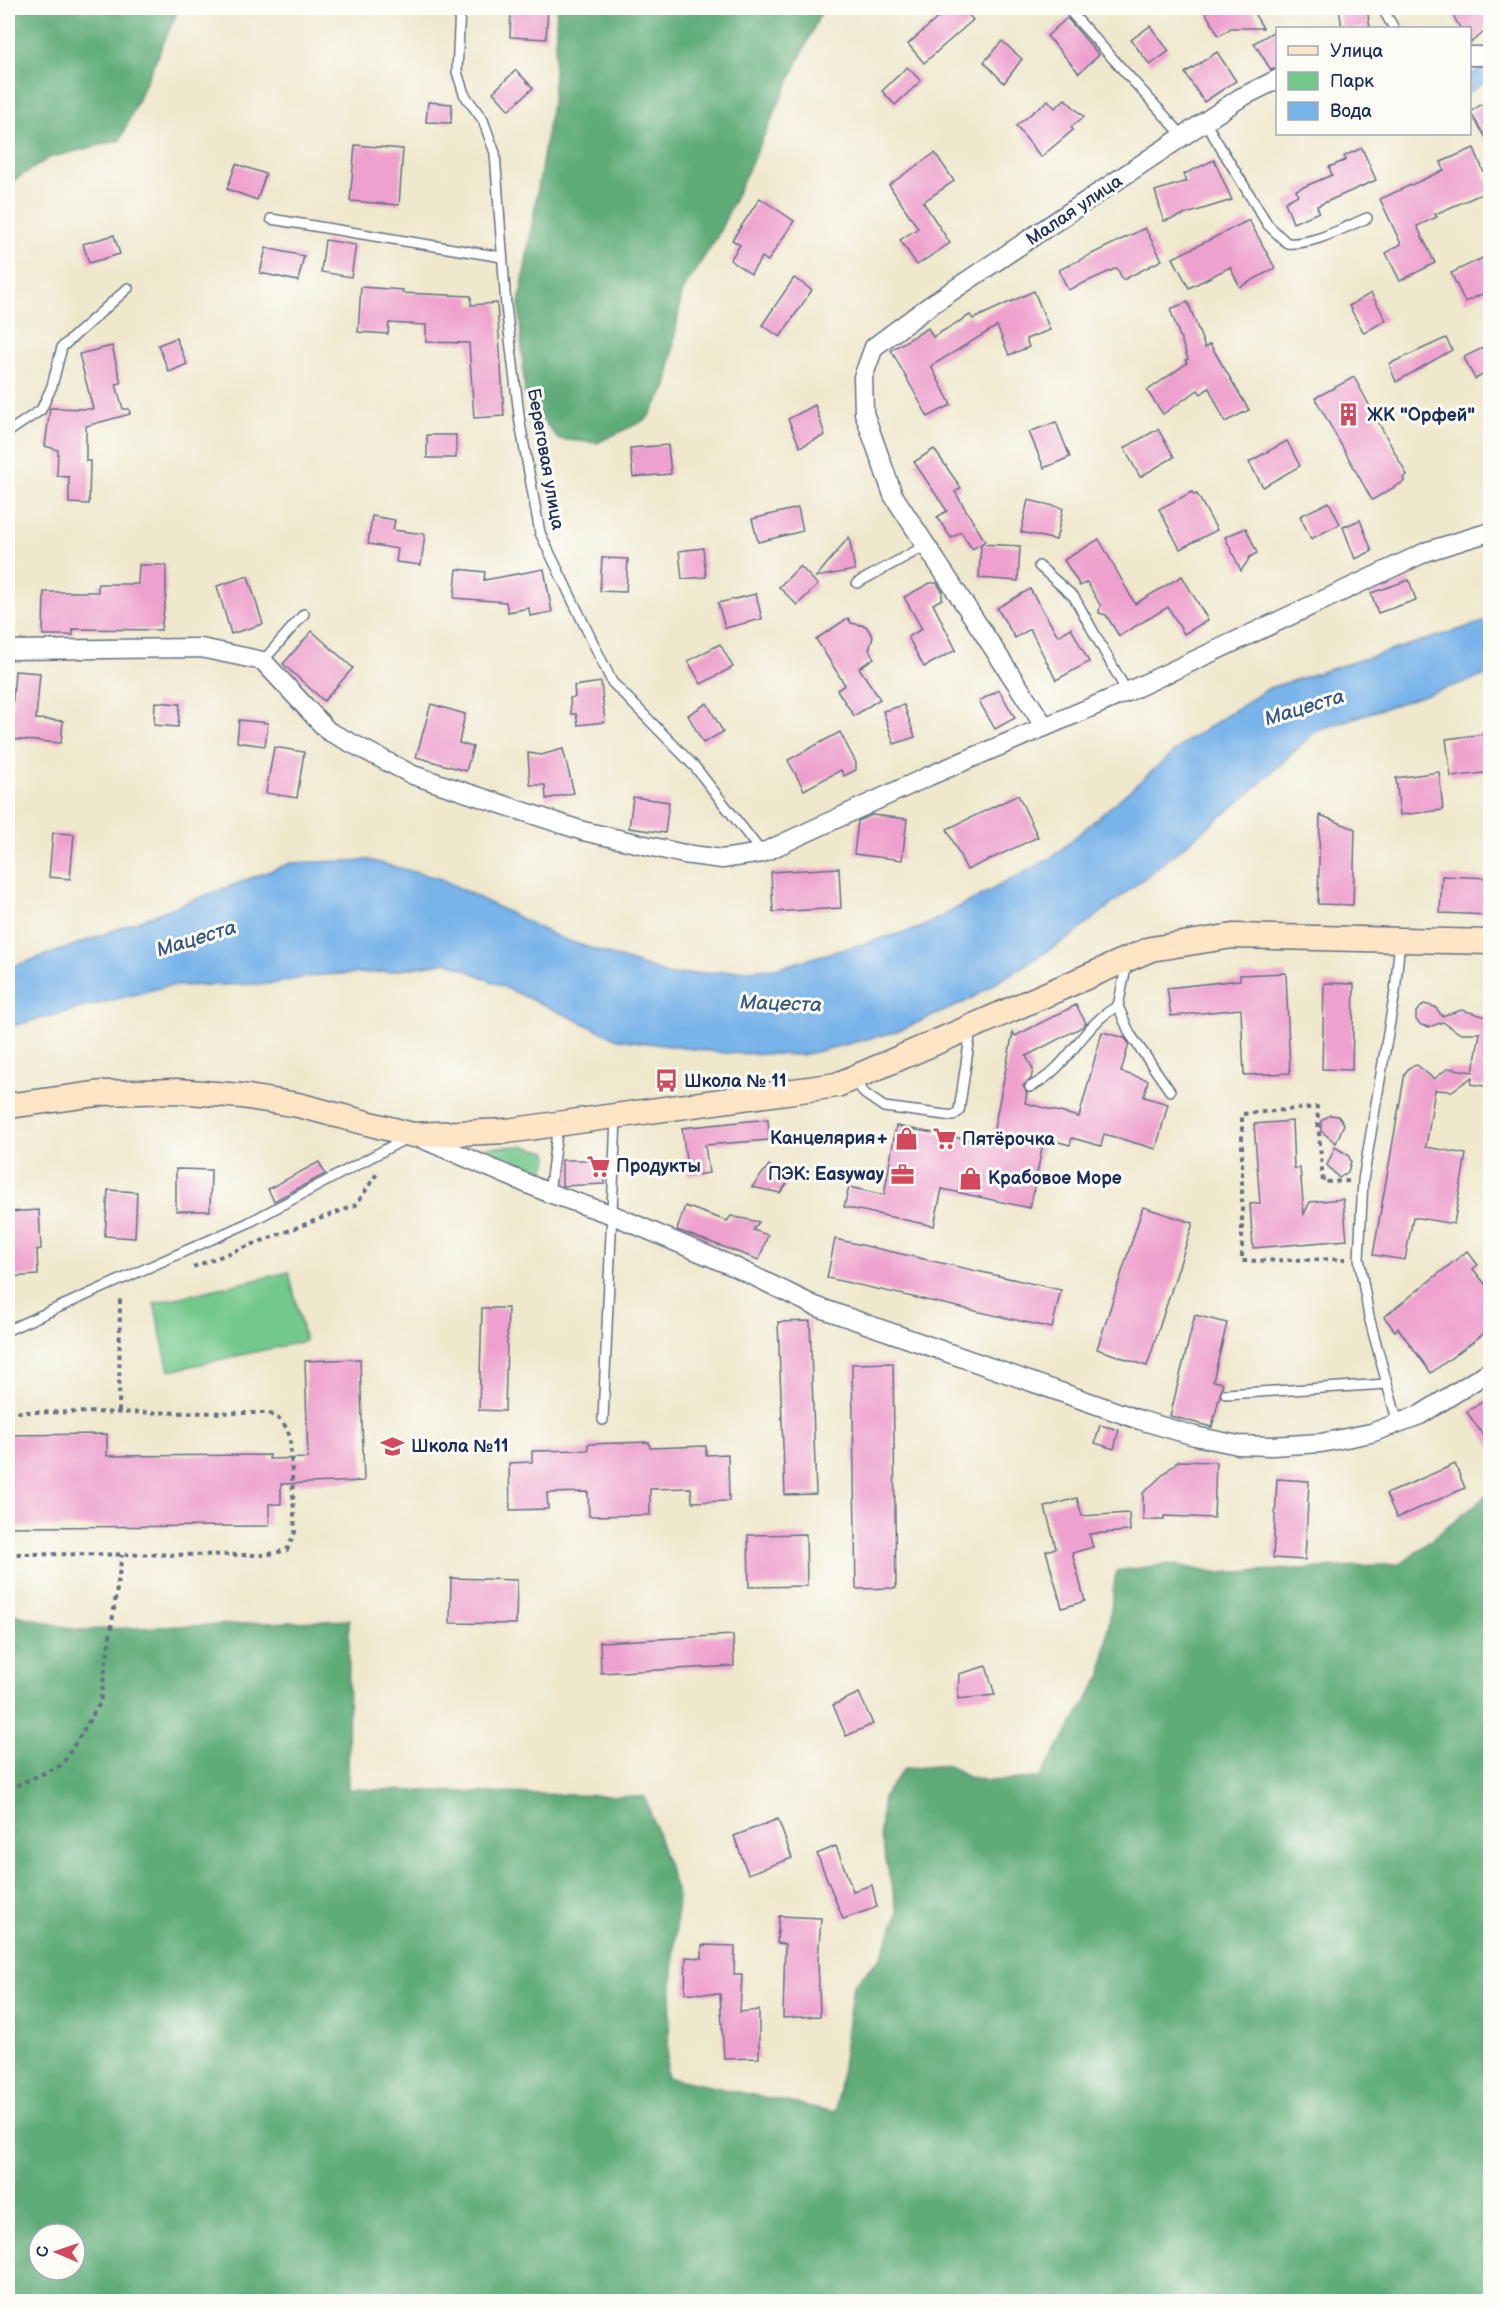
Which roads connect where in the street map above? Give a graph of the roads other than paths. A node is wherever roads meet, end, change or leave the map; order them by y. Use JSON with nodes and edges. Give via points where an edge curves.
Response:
{"nodes":[{"id":1,"x":460,"y":8,"type":"edge"},
{"id":2,"x":1067,"y":8,"type":"edge"},
{"id":3,"x":1382,"y":8,"type":"edge"},
{"id":4,"x":1393,"y":27,"type":"edge"},
{"id":5,"x":1471,"y":56,"type":"edge"},
{"id":6,"x":1491,"y":56,"type":"edge"},
{"id":7,"x":1276,"y":80,"type":"edge"},
{"id":8,"x":1205,"y":122,"type":"junction"},
{"id":9,"x":1183,"y":136,"type":"junction"},
{"id":10,"x":1367,"y":218,"type":"dead end"},
{"id":11,"x":271,"y":219,"type":"dead end"},
{"id":12,"x":502,"y":257,"type":"junction"},
{"id":13,"x":128,"y":288,"type":"dead end"},
{"id":14,"x":8,"y":432,"type":"edge"},
{"id":15,"x":1491,"y":532,"type":"edge"},
{"id":16,"x":925,"y":546,"type":"junction"},
{"id":17,"x":1040,"y":566,"type":"dead end"},
{"id":18,"x":857,"y":583,"type":"dead end"},
{"id":19,"x":304,"y":614,"type":"dead end"},
{"id":20,"x":8,"y":650,"type":"edge"},
{"id":21,"x":264,"y":661,"type":"junction"},
{"id":22,"x":1127,"y":692,"type":"junction"},
{"id":23,"x":1045,"y":727,"type":"junction"},
{"id":24,"x":762,"y":853,"type":"junction"},
{"id":25,"x":1400,"y":940,"type":"junction"},
{"id":26,"x":1491,"y":942,"type":"edge"},
{"id":27,"x":1129,"y":958,"type":"junction"},
{"id":28,"x":1118,"y":1006,"type":"junction"},
{"id":29,"x":972,"y":1029,"type":"junction"},
{"id":30,"x":854,"y":1079,"type":"junction"},
{"id":31,"x":1030,"y":1087,"type":"dead end"},
{"id":32,"x":1170,"y":1091,"type":"dead end"},
{"id":33,"x":8,"y":1106,"type":"edge"},
{"id":34,"x":616,"y":1115,"type":"junction"},
{"id":35,"x":558,"y":1123,"type":"junction"},
{"id":36,"x":413,"y":1135,"type":"junction"},
{"id":37,"x":549,"y":1193,"type":"junction"},
{"id":38,"x":613,"y":1215,"type":"junction"},
{"id":39,"x":8,"y":1329,"type":"edge"},
{"id":40,"x":1491,"y":1371,"type":"edge"},
{"id":41,"x":1387,"y":1384,"type":"junction"},
{"id":42,"x":1226,"y":1394,"type":"dead end"},
{"id":43,"x":603,"y":1420,"type":"dead end"},
{"id":44,"x":1398,"y":1423,"type":"junction"}],
"edges":[{"from":1,"to":12,"type":"lane","name":"Береговая улица","via":[[458,72],[464,94],[483,120],[495,153]]},
{"from":2,"to":9,"type":"lane"},
{"from":3,"to":4,"type":"lane"},
{"from":5,"to":6,"type":"street"},
{"from":7,"to":8,"type":"street","name":"Малая улица"},
{"from":8,"to":9,"type":"street","name":"Малая улица"},
{"from":8,"to":10,"type":"lane","via":[[1268,225],[1287,243],[1314,239]]},
{"from":9,"to":16,"type":"street","name":"Малая улица","via":[[874,347],[863,377],[864,413],[893,495]]},
{"from":11,"to":12,"type":"lane"},
{"from":12,"to":24,"type":"lane","name":"Береговая улица","via":[[520,423],[540,533],[612,682],[695,767]]},
{"from":13,"to":14,"type":"lane","via":[[62,347],[42,410]]},
{"from":15,"to":22,"type":"street","via":[[1428,551]]},
{"from":16,"to":18,"type":"lane"},
{"from":16,"to":23,"type":"street"},
{"from":17,"to":22,"type":"lane","via":[[1074,597]]},
{"from":19,"to":21,"type":"lane"},
{"from":20,"to":21,"type":"street","via":[[201,648]]},
{"from":21,"to":24,"type":"street","via":[[328,730],[413,775],[583,831],[684,854],[722,859]]},
{"from":22,"to":23,"type":"street"},
{"from":23,"to":24,"type":"street"},
{"from":25,"to":26,"type":"main road"},
{"from":25,"to":27,"type":"main road","via":[[1233,936],[1151,949]]},
{"from":25,"to":41,"type":"lane","via":[[1395,992],[1362,1180],[1359,1258],[1369,1317]]},
{"from":27,"to":28,"type":"lane"},
{"from":27,"to":29,"type":"main road"},
{"from":28,"to":31,"type":"lane","via":[[1096,1020],[1063,1064]]},
{"from":28,"to":32,"type":"lane","via":[[1130,1034]]},
{"from":29,"to":30,"type":"main road"},
{"from":29,"to":30,"type":"lane","via":[[959,1111],[953,1116],[884,1107],[865,1094]]},
{"from":30,"to":34,"type":"main road","via":[[797,1092]]},
{"from":33,"to":36,"type":"main road","via":[[103,1094],[176,1091],[242,1096],[297,1106]]},
{"from":34,"to":35,"type":"main road"},
{"from":34,"to":38,"type":"lane"},
{"from":35,"to":36,"type":"main road","via":[[507,1131]]},
{"from":35,"to":37,"type":"lane"},
{"from":36,"to":37,"type":"street"},
{"from":36,"to":39,"type":"lane","via":[[248,1223]]},
{"from":37,"to":38,"type":"street"},
{"from":38,"to":43,"type":"lane"},
{"from":38,"to":44,"type":"street","via":[[816,1306],[1195,1436],[1238,1445],[1321,1443]]},
{"from":40,"to":44,"type":"street","via":[[1420,1415]]},
{"from":41,"to":42,"type":"lane"},
{"from":41,"to":44,"type":"lane"}]}
